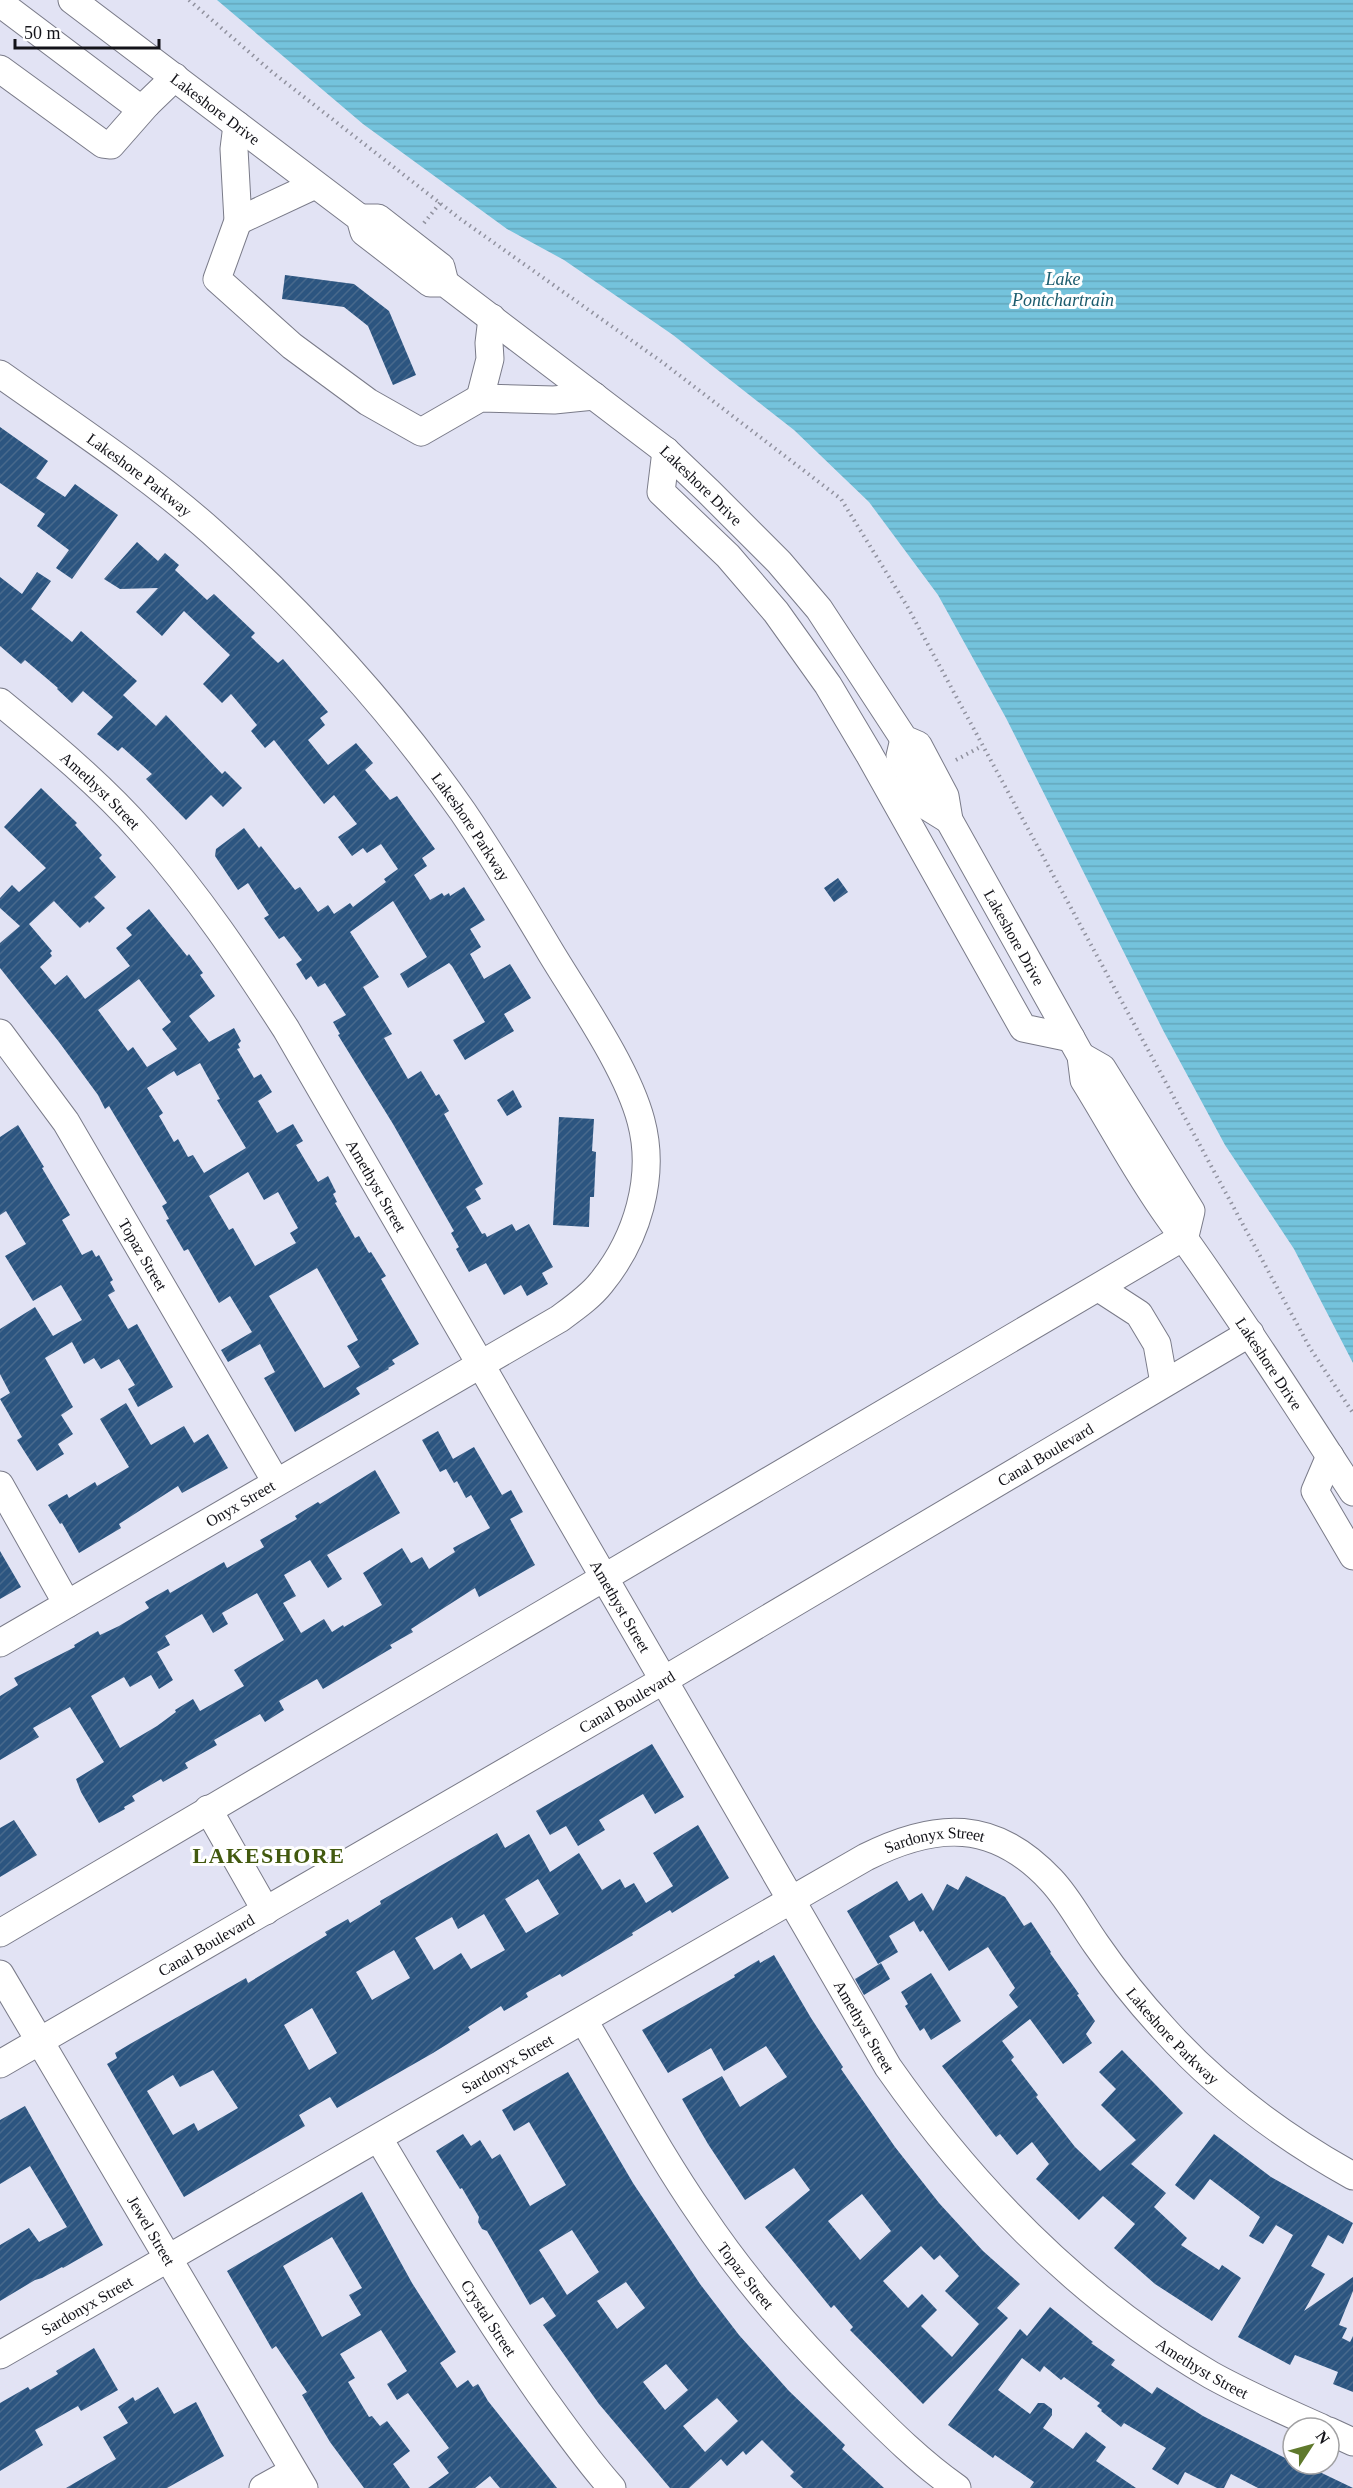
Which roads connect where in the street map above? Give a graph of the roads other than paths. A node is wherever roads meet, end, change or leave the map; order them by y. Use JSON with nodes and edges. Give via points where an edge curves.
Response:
{"nodes":[{"id":1,"x":72,"y":0,"type":"edge"},
{"id":2,"x":0,"y":3,"type":"edge"},
{"id":3,"x":0,"y":69,"type":"edge"},
{"id":4,"x":175,"y":77,"type":"junction"},
{"id":5,"x":147,"y":104,"type":"junction"},
{"id":6,"x":237,"y":125,"type":"junction"},
{"id":7,"x":315,"y":185,"type":"junction"},
{"id":8,"x":238,"y":221,"type":"junction"},
{"id":9,"x":492,"y":318,"type":"junction"},
{"id":10,"x":0,"y":374,"type":"edge"},
{"id":11,"x":594,"y":396,"type":"junction"},
{"id":12,"x":480,"y":398,"type":"junction"},
{"id":13,"x":666,"y":451,"type":"junction"},
{"id":14,"x":0,"y":702,"type":"edge"},
{"id":15,"x":0,"y":1033,"type":"edge"},
{"id":16,"x":1076,"y":1047,"type":"junction"},
{"id":17,"x":1185,"y":1236,"type":"junction"},
{"id":18,"x":1100,"y":1288,"type":"junction"},
{"id":19,"x":1250,"y":1333,"type":"junction"},
{"id":20,"x":480,"y":1364,"type":"junction"},
{"id":21,"x":1164,"y":1383,"type":"junction"},
{"id":22,"x":1329,"y":1456,"type":"junction"},
{"id":23,"x":276,"y":1482,"type":"junction"},
{"id":24,"x":0,"y":1485,"type":"edge"},
{"id":25,"x":1353,"y":1492,"type":"edge"},
{"id":26,"x":1353,"y":1556,"type":"edge"},
{"id":27,"x":604,"y":1577,"type":"junction"},
{"id":28,"x":67,"y":1604,"type":"junction"},
{"id":29,"x":0,"y":1643,"type":"edge"},
{"id":30,"x":664,"y":1680,"type":"junction"},
{"id":31,"x":208,"y":1809,"type":"junction"},
{"id":32,"x":1028,"y":1858,"type":"joint"},
{"id":33,"x":791,"y":1901,"type":"junction"},
{"id":34,"x":266,"y":1911,"type":"junction"},
{"id":35,"x":0,"y":1933,"type":"edge"},
{"id":36,"x":0,"y":1974,"type":"edge"},
{"id":37,"x":584,"y":2021,"type":"junction"},
{"id":38,"x":39,"y":2042,"type":"junction"},
{"id":39,"x":0,"y":2064,"type":"edge"},
{"id":40,"x":379,"y":2139,"type":"junction"},
{"id":41,"x":1353,"y":2176,"type":"edge"},
{"id":42,"x":168,"y":2259,"type":"junction"},
{"id":43,"x":0,"y":2355,"type":"edge"},
{"id":44,"x":1294,"y":2416,"type":"edge"},
{"id":45,"x":298,"y":2480,"type":"edge"},
{"id":46,"x":263,"y":2488,"type":"edge"},
{"id":47,"x":612,"y":2488,"type":"edge"},
{"id":48,"x":957,"y":2488,"type":"edge"}],
"edges":[{"from":1,"to":4,"type":"street","name":"Lakeshore Drive"},
{"from":2,"to":5,"type":"street","via":[[138,106]]},
{"from":3,"to":5,"type":"street","via":[[103,144],[111,145]]},
{"from":4,"to":5,"type":"street"},
{"from":4,"to":6,"type":"street","name":"Lakeshore Drive"},
{"from":6,"to":7,"type":"street","name":"Lakeshore Drive"},
{"from":6,"to":8,"type":"street","via":[[234,149]]},
{"from":7,"to":8,"type":"street"},
{"from":7,"to":9,"type":"street","name":"Lakeshore Drive","via":[[360,218],[378,218],[441,267],[445,283]]},
{"from":8,"to":12,"type":"street","via":[[217,279],[292,346],[368,402],[421,432]]},
{"from":9,"to":11,"type":"street","name":"Lakeshore Drive"},
{"from":9,"to":12,"type":"street","via":[[490,359]]},
{"from":10,"to":20,"type":"street","name":"Lakeshore Parkway","via":[[129,465],[210,531],[340,658],[462,811],[603,1039],[623,1078],[641,1121],[646,1152],[640,1209],[630,1239],[607,1276],[586,1298],[559,1319]]},
{"from":11,"to":12,"type":"street","via":[[554,400]]},
{"from":11,"to":13,"type":"street","name":"Lakeshore Drive"},
{"from":13,"to":16,"type":"street","name":"Lakeshore Drive","via":[[779,562],[819,609],[904,738],[900,756],[928,807],[949,820]]},
{"from":13,"to":16,"type":"street","via":[[661,492],[728,556],[776,612],[828,685],[1023,1028]]},
{"from":14,"to":20,"type":"street","name":"Amethyst Street","via":[[96,785],[143,833],[202,904],[286,1029]]},
{"from":15,"to":23,"type":"street","name":"Topaz Street","via":[[66,1122]]},
{"from":16,"to":17,"type":"street","name":"Lakeshore Drive","via":[[1084,1080]]},
{"from":17,"to":18,"type":"street"},
{"from":17,"to":19,"type":"street","name":"Lakeshore Drive"},
{"from":18,"to":21,"type":"street","via":[[1139,1314],[1157,1344]]},
{"from":18,"to":27,"type":"street"},
{"from":19,"to":21,"type":"street","name":"Canal Boulevard"},
{"from":19,"to":22,"type":"street","name":"Lakeshore Drive"},
{"from":20,"to":23,"type":"street","name":"Onyx Street"},
{"from":20,"to":27,"type":"street","name":"Amethyst Street"},
{"from":21,"to":30,"type":"street","name":"Canal Boulevard"},
{"from":22,"to":25,"type":"street","name":"Lakeshore Drive"},
{"from":22,"to":26,"type":"street","via":[[1315,1491]]},
{"from":23,"to":28,"type":"street","name":"Onyx Street"},
{"from":24,"to":28,"type":"street"},
{"from":27,"to":30,"type":"street","name":"Amethyst Street"},
{"from":27,"to":31,"type":"street"},
{"from":28,"to":29,"type":"street","name":"Onyx Street"},
{"from":30,"to":33,"type":"street","name":"Amethyst Street"},
{"from":30,"to":34,"type":"street","name":"Canal Boulevard"},
{"from":31,"to":34,"type":"street"},
{"from":31,"to":35,"type":"street"},
{"from":32,"to":33,"type":"street","name":"Sardonyx Street","via":[[980,1835],[920,1835],[866,1857]]},
{"from":32,"to":41,"type":"street","name":"Lakeshore Parkway","via":[[1053,1882],[1126,1985],[1213,2078],[1269,2123]]},
{"from":33,"to":37,"type":"street","name":"Sardonyx Street"},
{"from":33,"to":44,"type":"street","name":"Amethyst Street","via":[[888,2067],[929,2126],[987,2193],[1048,2254],[1164,2346]]},
{"from":34,"to":38,"type":"street","name":"Canal Boulevard"},
{"from":36,"to":38,"type":"street","name":"Jewel Street"},
{"from":37,"to":40,"type":"street","name":"Sardonyx Street"},
{"from":37,"to":48,"type":"street","name":"Topaz Street","via":[[684,2190],[755,2287],[822,2365]]},
{"from":38,"to":39,"type":"street","name":"Canal Boulevard"},
{"from":38,"to":42,"type":"street","name":"Jewel Street"},
{"from":40,"to":42,"type":"street","name":"Sardonyx Street"},
{"from":40,"to":47,"type":"street","name":"Crystal Street","via":[[502,2340]]},
{"from":42,"to":43,"type":"street","name":"Sardonyx Street"},
{"from":42,"to":45,"type":"street","name":"Jewel Street"},
{"from":45,"to":46,"type":"street"}]}
